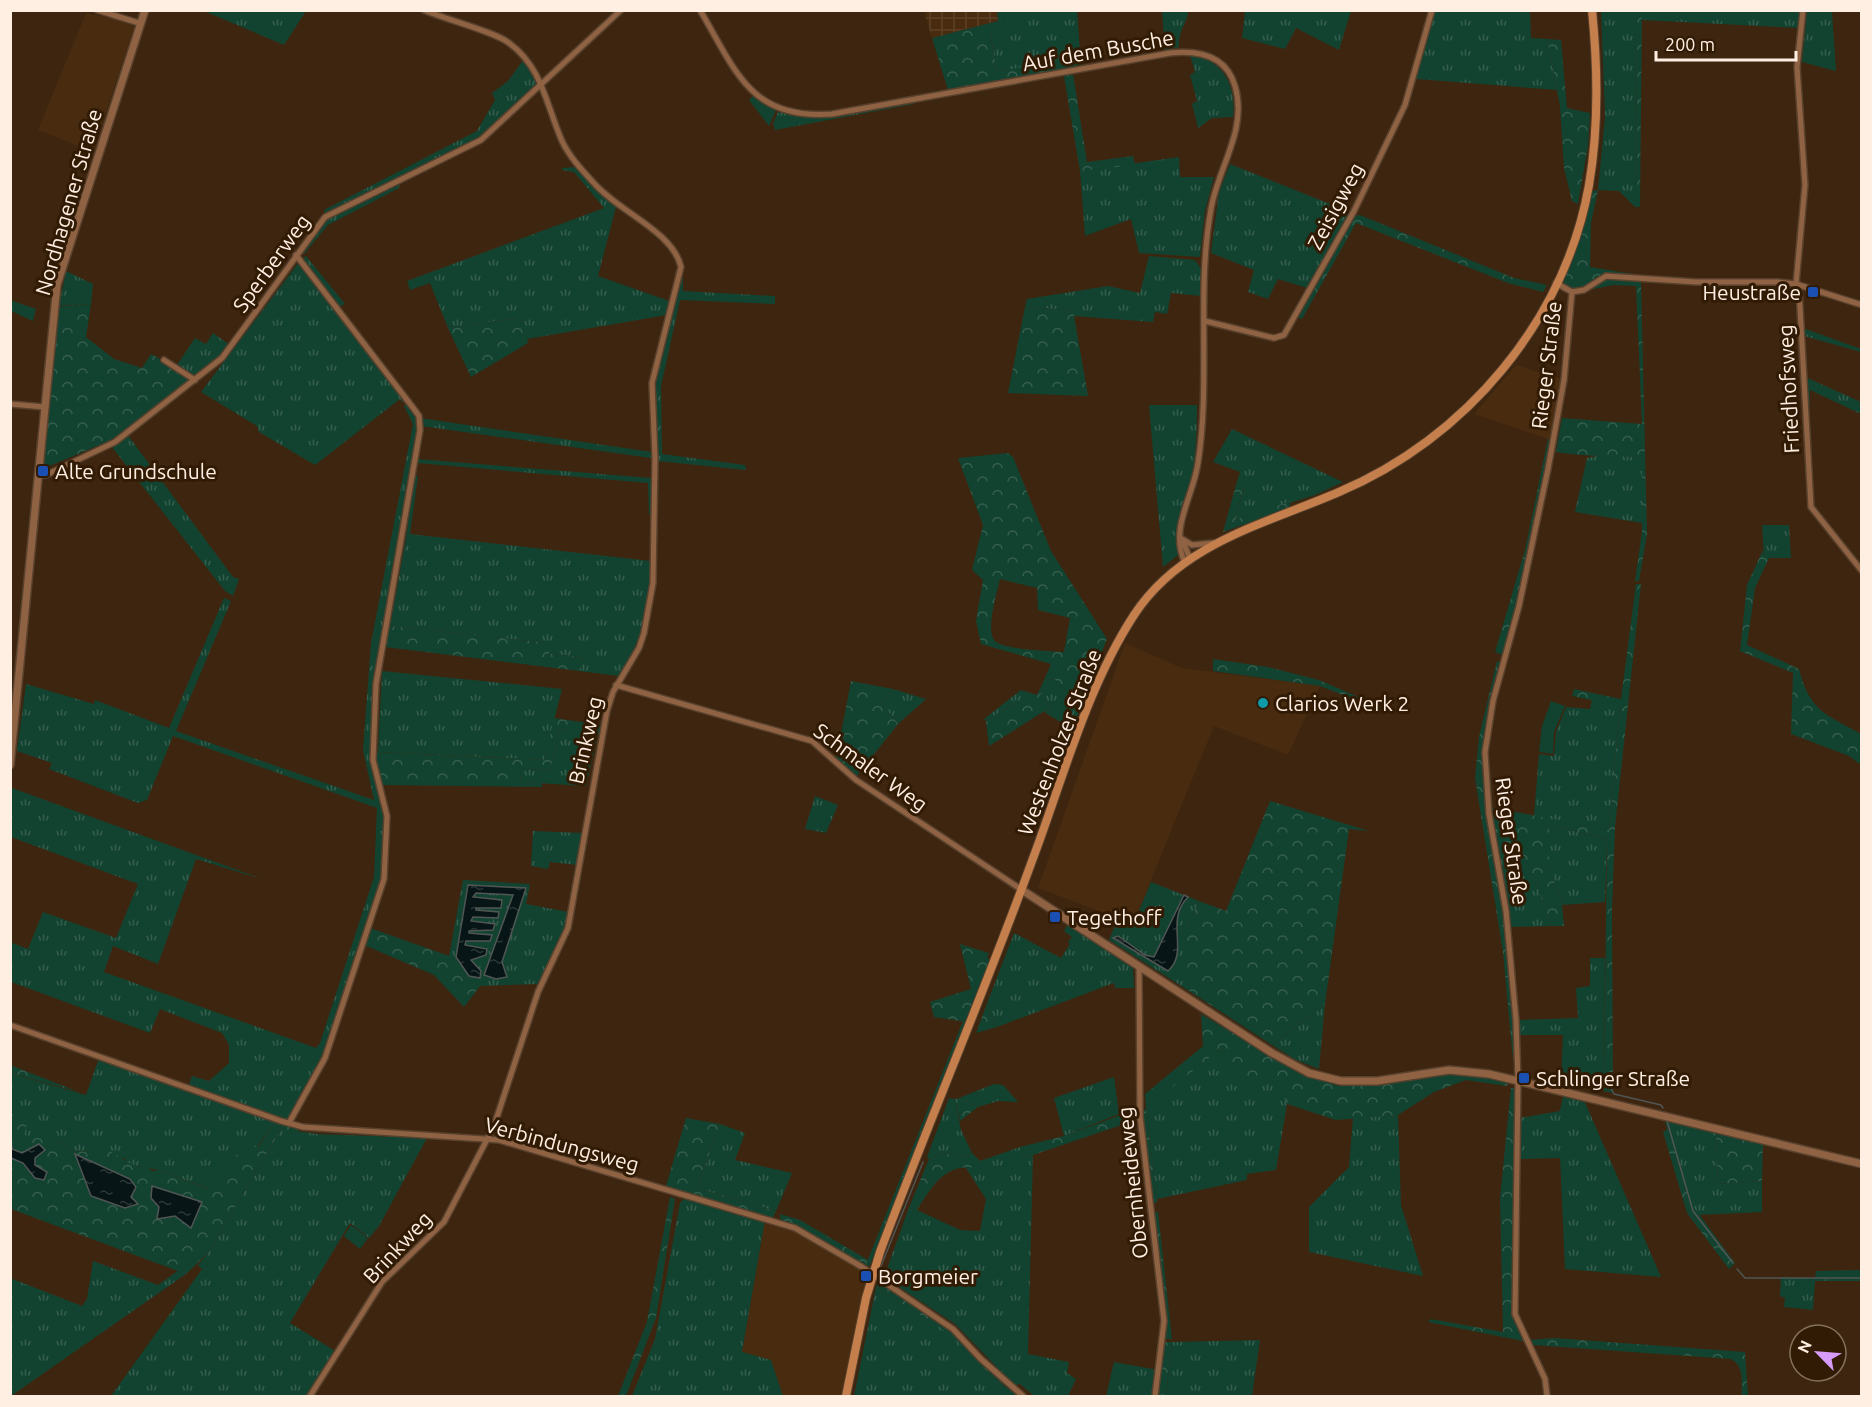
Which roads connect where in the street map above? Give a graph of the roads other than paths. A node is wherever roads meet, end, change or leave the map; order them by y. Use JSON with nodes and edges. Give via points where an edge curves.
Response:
{"nodes":[{"id":1,"x":97,"y":10,"type":"edge"},
{"id":2,"x":145,"y":10,"type":"edge"},
{"id":3,"x":424,"y":10,"type":"edge"},
{"id":4,"x":621,"y":10,"type":"edge"},
{"id":5,"x":700,"y":10,"type":"edge"},
{"id":6,"x":1432,"y":10,"type":"edge"},
{"id":7,"x":1592,"y":10,"type":"edge"},
{"id":8,"x":1803,"y":10,"type":"edge"},
{"id":9,"x":139,"y":23,"type":"junction"},
{"id":10,"x":542,"y":84,"type":"junction"},
{"id":11,"x":296,"y":255,"type":"junction"},
{"id":12,"x":1556,"y":283,"type":"junction"},
{"id":13,"x":1796,"y":284,"type":"junction"},
{"id":14,"x":1572,"y":292,"type":"junction"},
{"id":15,"x":1862,"y":305,"type":"edge"},
{"id":16,"x":1205,"y":321,"type":"junction"},
{"id":17,"x":164,"y":360,"type":"dead end"},
{"id":18,"x":195,"y":380,"type":"junction"},
{"id":19,"x":10,"y":404,"type":"edge"},
{"id":20,"x":45,"y":407,"type":"junction"},
{"id":21,"x":39,"y":475,"type":"junction"},
{"id":22,"x":1180,"y":537,"type":"junction"},
{"id":23,"x":1218,"y":542,"type":"junction"},
{"id":24,"x":1188,"y":561,"type":"junction"},
{"id":25,"x":1862,"y":571,"type":"edge"},
{"id":26,"x":616,"y":685,"type":"junction"},
{"id":27,"x":10,"y":765,"type":"edge"},
{"id":28,"x":1022,"y":890,"type":"junction"},
{"id":29,"x":1138,"y":966,"type":"junction"},
{"id":30,"x":10,"y":1025,"type":"edge"},
{"id":31,"x":1518,"y":1081,"type":"junction"},
{"id":32,"x":289,"y":1123,"type":"junction"},
{"id":33,"x":488,"y":1138,"type":"junction"},
{"id":34,"x":1862,"y":1164,"type":"edge"},
{"id":35,"x":873,"y":1274,"type":"junction"},
{"id":36,"x":310,"y":1396,"type":"edge"},
{"id":37,"x":846,"y":1396,"type":"edge"},
{"id":38,"x":1023,"y":1396,"type":"edge"},
{"id":39,"x":1155,"y":1396,"type":"edge"},
{"id":40,"x":1547,"y":1396,"type":"edge"}],
"edges":[{"from":1,"to":9,"type":"street"},
{"from":2,"to":9,"type":"street","name":"Nordhagener Straße"},
{"from":3,"to":10,"type":"street","name":"Brinkweg","via":[[507,41],[531,64]]},
{"from":4,"to":10,"type":"street"},
{"from":5,"to":16,"type":"street","name":"Auf dem Busche","via":[[742,83],[771,106],[799,115],[832,114],[1170,53],[1191,51],[1212,57],[1231,75],[1239,106],[1234,139],[1210,210]]},
{"from":6,"to":16,"type":"street","name":"Zeisigweg","via":[[1405,105],[1353,211],[1284,335],[1274,338]]},
{"from":7,"to":12,"type":"main road","name":"Westenholzer Straße","via":[[1595,146],[1575,237]]},
{"from":8,"to":13,"type":"street","name":"Friedhofsweg","via":[[1797,67],[1806,185]]},
{"from":9,"to":20,"type":"street","name":"Nordhagener Straße","via":[[57,285]]},
{"from":10,"to":11,"type":"street","name":"Sperberweg","via":[[481,140],[325,217]]},
{"from":10,"to":26,"type":"street","name":"Brinkweg","via":[[563,143],[579,166],[608,199],[667,240],[679,256],[681,267],[652,383],[653,583],[644,633],[634,658]]},
{"from":11,"to":18,"type":"street","name":"Sperberweg","via":[[229,350]]},
{"from":11,"to":32,"type":"street","via":[[406,398],[418,416],[420,430],[375,691],[373,760],[387,816],[384,879],[325,1058]]},
{"from":12,"to":14,"type":"street"},
{"from":12,"to":23,"type":"main road","name":"Westenholzer Straße","via":[[1534,325],[1504,368],[1436,436],[1380,473]]},
{"from":13,"to":14,"type":"street","via":[[1606,276],[1584,290]]},
{"from":13,"to":15,"type":"street"},
{"from":13,"to":25,"type":"street","name":"Friedhofsweg","via":[[1811,507]]},
{"from":14,"to":31,"type":"street","name":"Rieger Straße","via":[[1564,380],[1548,469],[1519,606],[1493,701],[1485,752],[1489,814],[1506,911]]},
{"from":16,"to":22,"type":"street","name":"Auf dem Busche","via":[[1200,448]]},
{"from":17,"to":18,"type":"street"},
{"from":18,"to":21,"type":"street","name":"Sperberweg","via":[[115,441]]},
{"from":19,"to":20,"type":"street"},
{"from":20,"to":21,"type":"street","name":"Nordhagener Straße"},
{"from":21,"to":27,"type":"street","name":"Nordhagener Straße"},
{"from":22,"to":23,"type":"street","via":[[1192,545]]},
{"from":22,"to":24,"type":"street"},
{"from":23,"to":24,"type":"main road","name":"Westenholzer Straße"},
{"from":24,"to":28,"type":"main road","name":"Westenholzer Straße","via":[[1149,596],[1114,649],[1088,706]]},
{"from":26,"to":28,"type":"street","name":"Schmaler Weg","via":[[812,741],[856,780]]},
{"from":26,"to":33,"type":"street","name":"Brinkweg","via":[[595,766],[568,928],[538,992]]},
{"from":28,"to":29,"type":"street"},
{"from":28,"to":35,"type":"main road","name":"Westenholzer Straße"},
{"from":29,"to":31,"type":"street","via":[[1292,1065],[1327,1078],[1358,1083],[1449,1070]]},
{"from":29,"to":39,"type":"street","name":"Obernheideweg","via":[[1140,1116],[1164,1321]]},
{"from":30,"to":32,"type":"street","name":"Verbindungsweg"},
{"from":31,"to":34,"type":"street"},
{"from":31,"to":40,"type":"street","name":"Rieger Straße","via":[[1515,1314],[1545,1379]]},
{"from":32,"to":33,"type":"street","name":"Verbindungsweg"},
{"from":33,"to":35,"type":"street","name":"Verbindungsweg","via":[[795,1228]]},
{"from":33,"to":36,"type":"street","name":"Brinkweg","via":[[444,1222],[382,1282]]},
{"from":35,"to":37,"type":"main road","name":"Westenholzer Straße"},
{"from":35,"to":38,"type":"street","name":"Verbindungsweg","via":[[953,1329]]}]}
